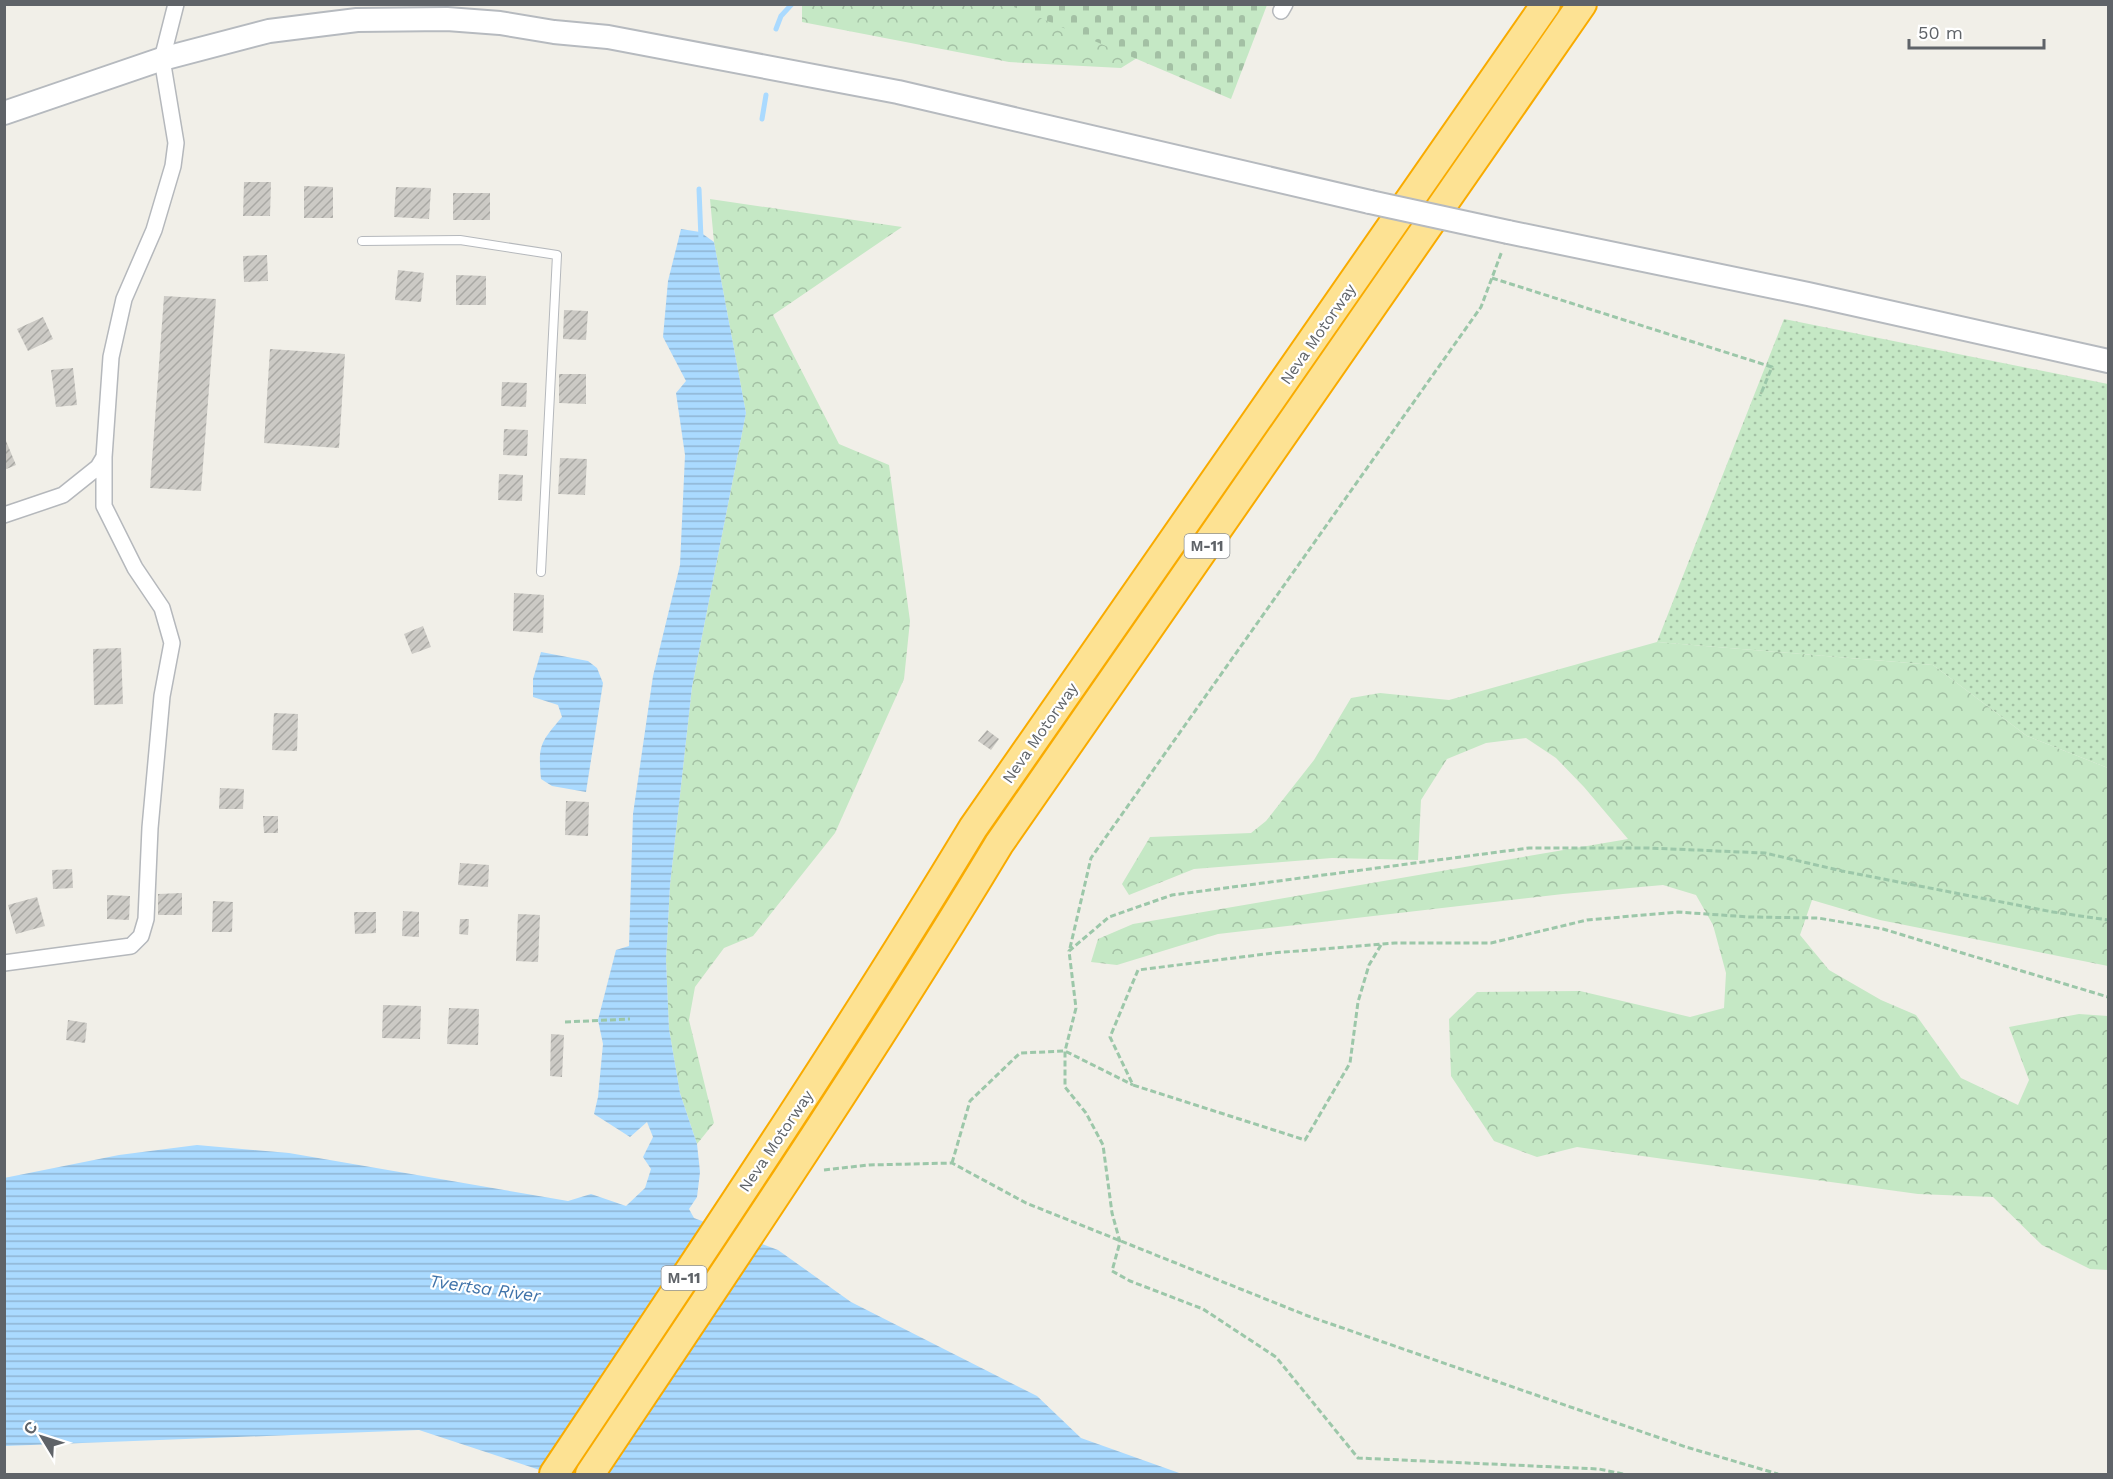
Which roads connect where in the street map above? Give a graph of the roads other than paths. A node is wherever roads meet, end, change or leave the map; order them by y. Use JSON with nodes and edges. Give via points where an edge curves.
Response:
{"nodes":[{"id":1,"x":176,"y":4,"type":"edge"},
{"id":2,"x":1546,"y":4,"type":"edge"},
{"id":3,"x":1582,"y":4,"type":"edge"},
{"id":4,"x":162,"y":59,"type":"junction"},
{"id":5,"x":4,"y":112,"type":"edge"},
{"id":6,"x":362,"y":241,"type":"dead end"},
{"id":7,"x":2109,"y":361,"type":"edge"},
{"id":8,"x":104,"y":457,"type":"junction"},
{"id":9,"x":4,"y":515,"type":"edge"},
{"id":10,"x":541,"y":572,"type":"dead end"},
{"id":11,"x":4,"y":963,"type":"edge"},
{"id":12,"x":554,"y":1474,"type":"edge"},
{"id":13,"x":590,"y":1474,"type":"edge"}],
"edges":[{"from":1,"to":4,"type":"street"},
{"from":2,"to":12,"type":"highway","name":"Neva Motorway","number":"М-11","via":[[973,828],[815,1082]]},
{"from":3,"to":13,"type":"highway","name":"Neva Motorway","number":"М-11","via":[[999,844],[843,1095]]},
{"from":4,"to":5,"type":"main road"},
{"from":4,"to":7,"type":"main road","bridge":true,"via":[[260,33],[375,19],[501,23],[608,37],[898,92],[1370,202]]},
{"from":4,"to":8,"type":"street","via":[[176,143],[173,166],[154,230],[124,299],[111,357]]},
{"from":6,"to":10,"type":"lane","via":[[460,240],[557,255]]},
{"from":8,"to":9,"type":"street","via":[[98,467],[63,495]]},
{"from":8,"to":11,"type":"street","via":[[104,507],[135,568],[162,608],[172,643],[162,696],[146,919],[141,936],[131,946]]}]}
